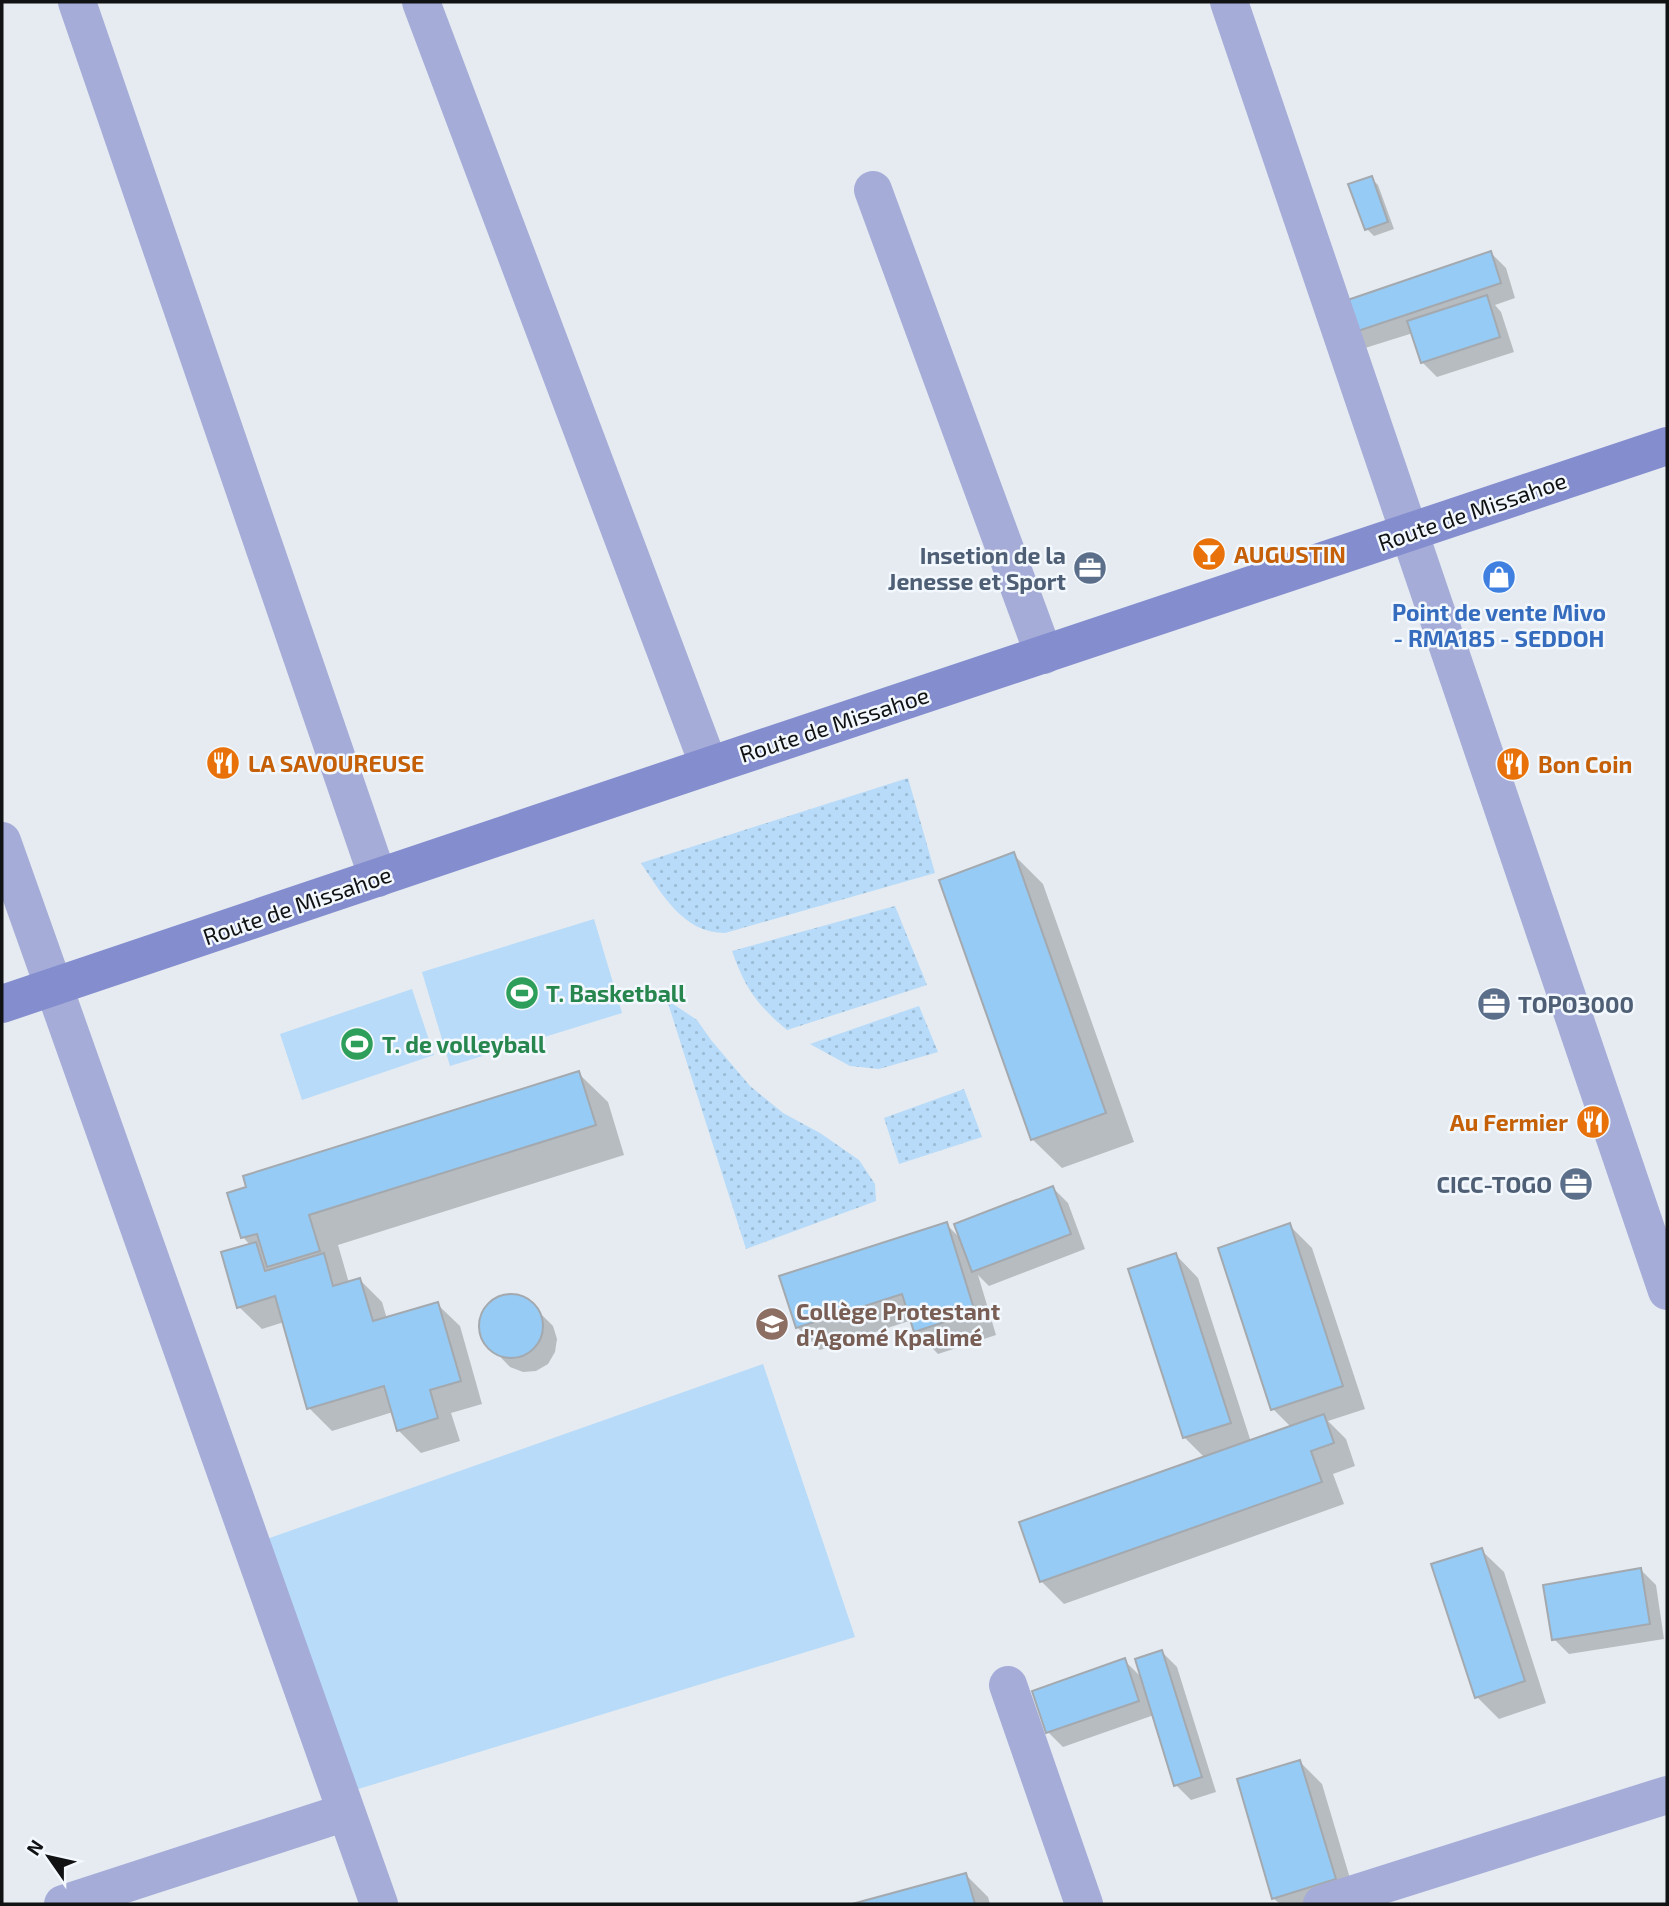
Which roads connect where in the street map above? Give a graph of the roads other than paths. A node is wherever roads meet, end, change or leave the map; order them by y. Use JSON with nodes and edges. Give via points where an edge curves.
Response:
{"nodes":[{"id":1,"x":77,"y":2,"type":"edge"},
{"id":2,"x":421,"y":2,"type":"edge"},
{"id":3,"x":1229,"y":2,"type":"edge"},
{"id":4,"x":873,"y":190,"type":"dead end"},
{"id":5,"x":1667,"y":446,"type":"edge"},
{"id":6,"x":1409,"y":532,"type":"junction"},
{"id":7,"x":1044,"y":655,"type":"junction"},
{"id":8,"x":709,"y":766,"type":"junction"},
{"id":9,"x":2,"y":841,"type":"edge"},
{"id":10,"x":378,"y":878,"type":"junction"},
{"id":11,"x":54,"y":987,"type":"junction"},
{"id":12,"x":2,"y":1004,"type":"edge"},
{"id":13,"x":1667,"y":1291,"type":"edge"},
{"id":14,"x":1007,"y":1685,"type":"dead end"},
{"id":15,"x":1667,"y":1795,"type":"edge"},
{"id":16,"x":346,"y":1812,"type":"junction"},
{"id":17,"x":63,"y":1904,"type":"edge"},
{"id":18,"x":379,"y":1904,"type":"edge"},
{"id":19,"x":1084,"y":1904,"type":"edge"},
{"id":20,"x":1322,"y":1904,"type":"edge"}],
"edges":[{"from":1,"to":10,"type":"street"},
{"from":2,"to":8,"type":"street"},
{"from":3,"to":6,"type":"street"},
{"from":4,"to":7,"type":"street"},
{"from":5,"to":6,"type":"main road","name":"Route de Missahoe"},
{"from":6,"to":7,"type":"main road","name":"Route de Missahoe"},
{"from":6,"to":13,"type":"street"},
{"from":7,"to":8,"type":"main road","name":"Route de Missahoe"},
{"from":8,"to":10,"type":"main road","name":"Route de Missahoe"},
{"from":9,"to":11,"type":"street"},
{"from":10,"to":11,"type":"main road","name":"Route de Missahoe"},
{"from":11,"to":12,"type":"main road","name":"Route de Missahoe"},
{"from":11,"to":16,"type":"street"},
{"from":14,"to":19,"type":"street"},
{"from":15,"to":20,"type":"street"},
{"from":16,"to":17,"type":"street"},
{"from":16,"to":18,"type":"street"}]}
